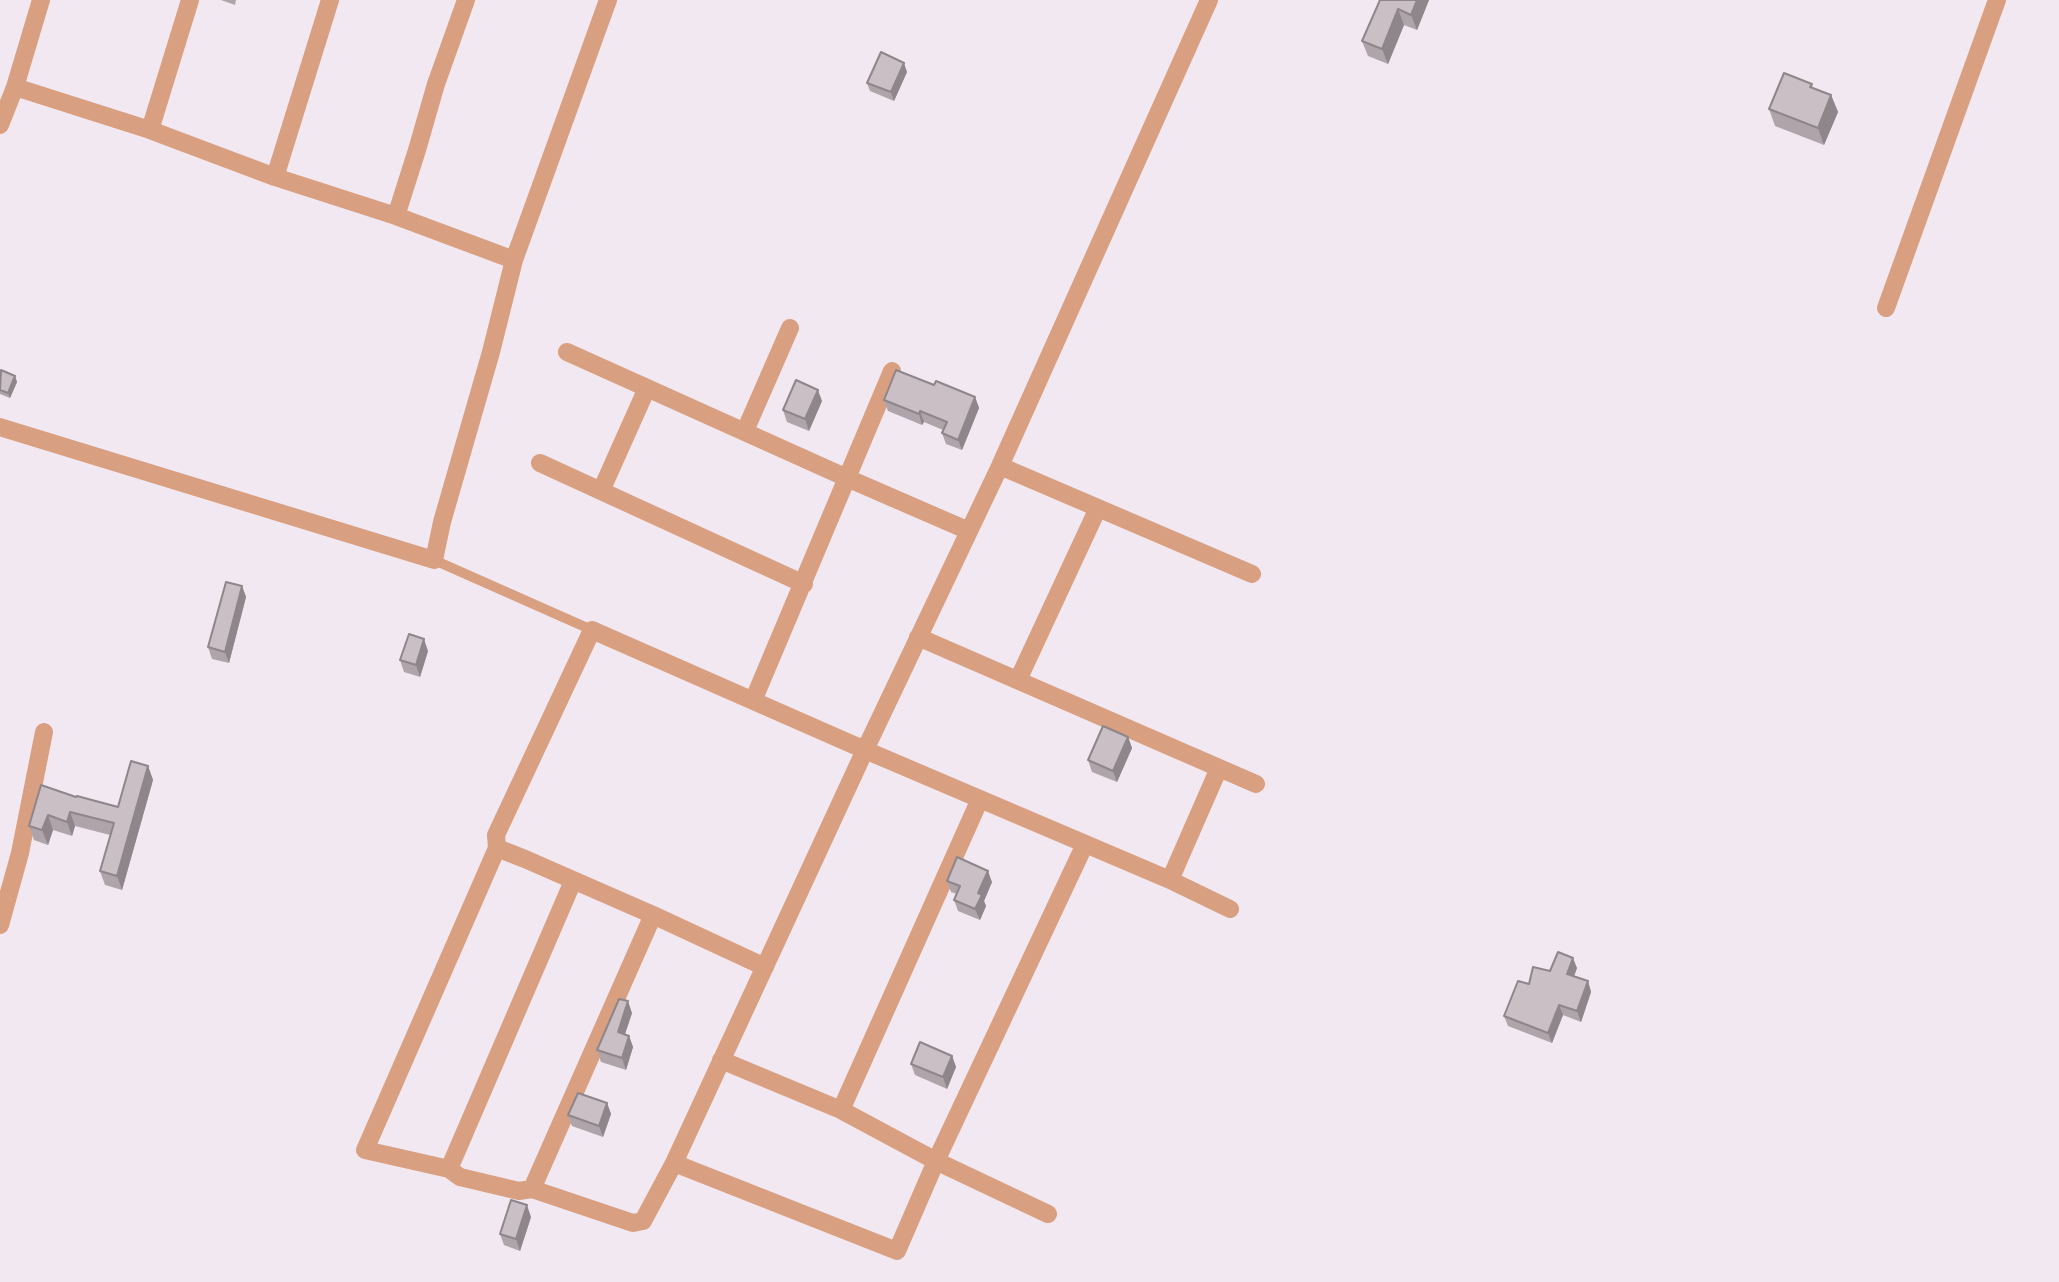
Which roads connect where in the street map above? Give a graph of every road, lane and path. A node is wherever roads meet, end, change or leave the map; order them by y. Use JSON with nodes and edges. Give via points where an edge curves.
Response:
{"nodes":[{"id":1,"x":41,"y":0,"type":"edge"},
{"id":2,"x":190,"y":0,"type":"edge"},
{"id":3,"x":330,"y":0,"type":"edge"},
{"id":4,"x":466,"y":0,"type":"edge"},
{"id":5,"x":608,"y":0,"type":"edge"},
{"id":6,"x":1209,"y":0,"type":"edge"},
{"id":7,"x":1997,"y":0,"type":"edge"},
{"id":8,"x":15,"y":88,"type":"junction"},
{"id":9,"x":0,"y":125,"type":"edge"},
{"id":10,"x":150,"y":130,"type":"junction"},
{"id":11,"x":275,"y":177,"type":"junction"},
{"id":12,"x":396,"y":216,"type":"junction"},
{"id":13,"x":514,"y":260,"type":"junction"},
{"id":14,"x":1886,"y":307,"type":"dead end"},
{"id":15,"x":790,"y":328,"type":"dead end"},
{"id":16,"x":567,"y":352,"type":"dead end"},
{"id":17,"x":892,"y":371,"type":"edge"},
{"id":18,"x":647,"y":387,"type":"junction"},
{"id":19,"x":0,"y":428,"type":"edge"},
{"id":20,"x":746,"y":431,"type":"junction"},
{"id":21,"x":540,"y":463,"type":"dead end"},
{"id":22,"x":1000,"y":466,"type":"junction"},
{"id":23,"x":847,"y":478,"type":"junction"},
{"id":24,"x":601,"y":491,"type":"junction"},
{"id":25,"x":1098,"y":508,"type":"junction"},
{"id":26,"x":969,"y":531,"type":"junction"},
{"id":27,"x":434,"y":560,"type":"junction"},
{"id":28,"x":1252,"y":574,"type":"dead end"},
{"id":29,"x":804,"y":583,"type":"junction"},
{"id":30,"x":592,"y":630,"type":"junction"},
{"id":31,"x":918,"y":636,"type":"junction"},
{"id":32,"x":1018,"y":680,"type":"junction"},
{"id":33,"x":754,"y":701,"type":"junction"},
{"id":34,"x":44,"y":732,"type":"dead end"},
{"id":35,"x":865,"y":750,"type":"junction"},
{"id":36,"x":1219,"y":768,"type":"junction"},
{"id":37,"x":1256,"y":784,"type":"dead end"},
{"id":38,"x":980,"y":799,"type":"junction"},
{"id":39,"x":1086,"y":844,"type":"junction"},
{"id":40,"x":497,"y":848,"type":"junction"},
{"id":41,"x":1170,"y":880,"type":"junction"},
{"id":42,"x":573,"y":881,"type":"junction"},
{"id":43,"x":1230,"y":909,"type":"dead end"},
{"id":44,"x":653,"y":915,"type":"junction"},
{"id":45,"x":0,"y":925,"type":"edge"},
{"id":46,"x":765,"y":967,"type":"junction"},
{"id":47,"x":721,"y":1060,"type":"junction"},
{"id":48,"x":841,"y":1110,"type":"junction"},
{"id":49,"x":936,"y":1161,"type":"junction"},
{"id":50,"x":674,"y":1163,"type":"junction"},
{"id":51,"x":449,"y":1169,"type":"junction"},
{"id":52,"x":532,"y":1189,"type":"junction"},
{"id":53,"x":1048,"y":1213,"type":"dead end"}],
"edges":[{"from":1,"to":8,"type":"street"},
{"from":2,"to":10,"type":"street"},
{"from":3,"to":11,"type":"street"},
{"from":4,"to":12,"type":"street"},
{"from":5,"to":13,"type":"street"},
{"from":6,"to":22,"type":"street"},
{"from":7,"to":14,"type":"street"},
{"from":8,"to":9,"type":"street"},
{"from":8,"to":10,"type":"street"},
{"from":10,"to":11,"type":"street"},
{"from":11,"to":12,"type":"street"},
{"from":12,"to":13,"type":"street"},
{"from":13,"to":27,"type":"street"},
{"from":15,"to":20,"type":"street"},
{"from":16,"to":18,"type":"street"},
{"from":17,"to":23,"type":"street"},
{"from":18,"to":20,"type":"street"},
{"from":18,"to":24,"type":"street"},
{"from":19,"to":27,"type":"street"},
{"from":20,"to":23,"type":"street"},
{"from":21,"to":24,"type":"street"},
{"from":22,"to":25,"type":"street"},
{"from":22,"to":26,"type":"street"},
{"from":23,"to":26,"type":"street"},
{"from":23,"to":29,"type":"street"},
{"from":24,"to":29,"type":"street"},
{"from":25,"to":28,"type":"street"},
{"from":25,"to":32,"type":"street"},
{"from":26,"to":31,"type":"street"},
{"from":27,"to":30,"type":"lane"},
{"from":29,"to":33,"type":"street"},
{"from":30,"to":33,"type":"street"},
{"from":30,"to":40,"type":"street","via":[[496,835]]},
{"from":31,"to":32,"type":"street"},
{"from":31,"to":35,"type":"street"},
{"from":32,"to":36,"type":"street"},
{"from":33,"to":35,"type":"street"},
{"from":34,"to":45,"type":"street"},
{"from":35,"to":38,"type":"street"},
{"from":35,"to":46,"type":"street"},
{"from":36,"to":37,"type":"street"},
{"from":36,"to":41,"type":"street"},
{"from":38,"to":39,"type":"street"},
{"from":38,"to":48,"type":"street"},
{"from":39,"to":41,"type":"street"},
{"from":39,"to":49,"type":"street"},
{"from":40,"to":42,"type":"street"},
{"from":40,"to":51,"type":"street","via":[[365,1150]]},
{"from":41,"to":43,"type":"street"},
{"from":42,"to":44,"type":"street"},
{"from":42,"to":51,"type":"street"},
{"from":44,"to":46,"type":"street"},
{"from":44,"to":52,"type":"street"},
{"from":46,"to":47,"type":"street"},
{"from":47,"to":48,"type":"street"},
{"from":47,"to":50,"type":"street"},
{"from":48,"to":49,"type":"street"},
{"from":49,"to":50,"type":"street","via":[[897,1251]]},
{"from":49,"to":53,"type":"street"},
{"from":50,"to":52,"type":"street","via":[[643,1221],[633,1223]]},
{"from":51,"to":52,"type":"street","via":[[460,1177],[519,1191]]}]}
